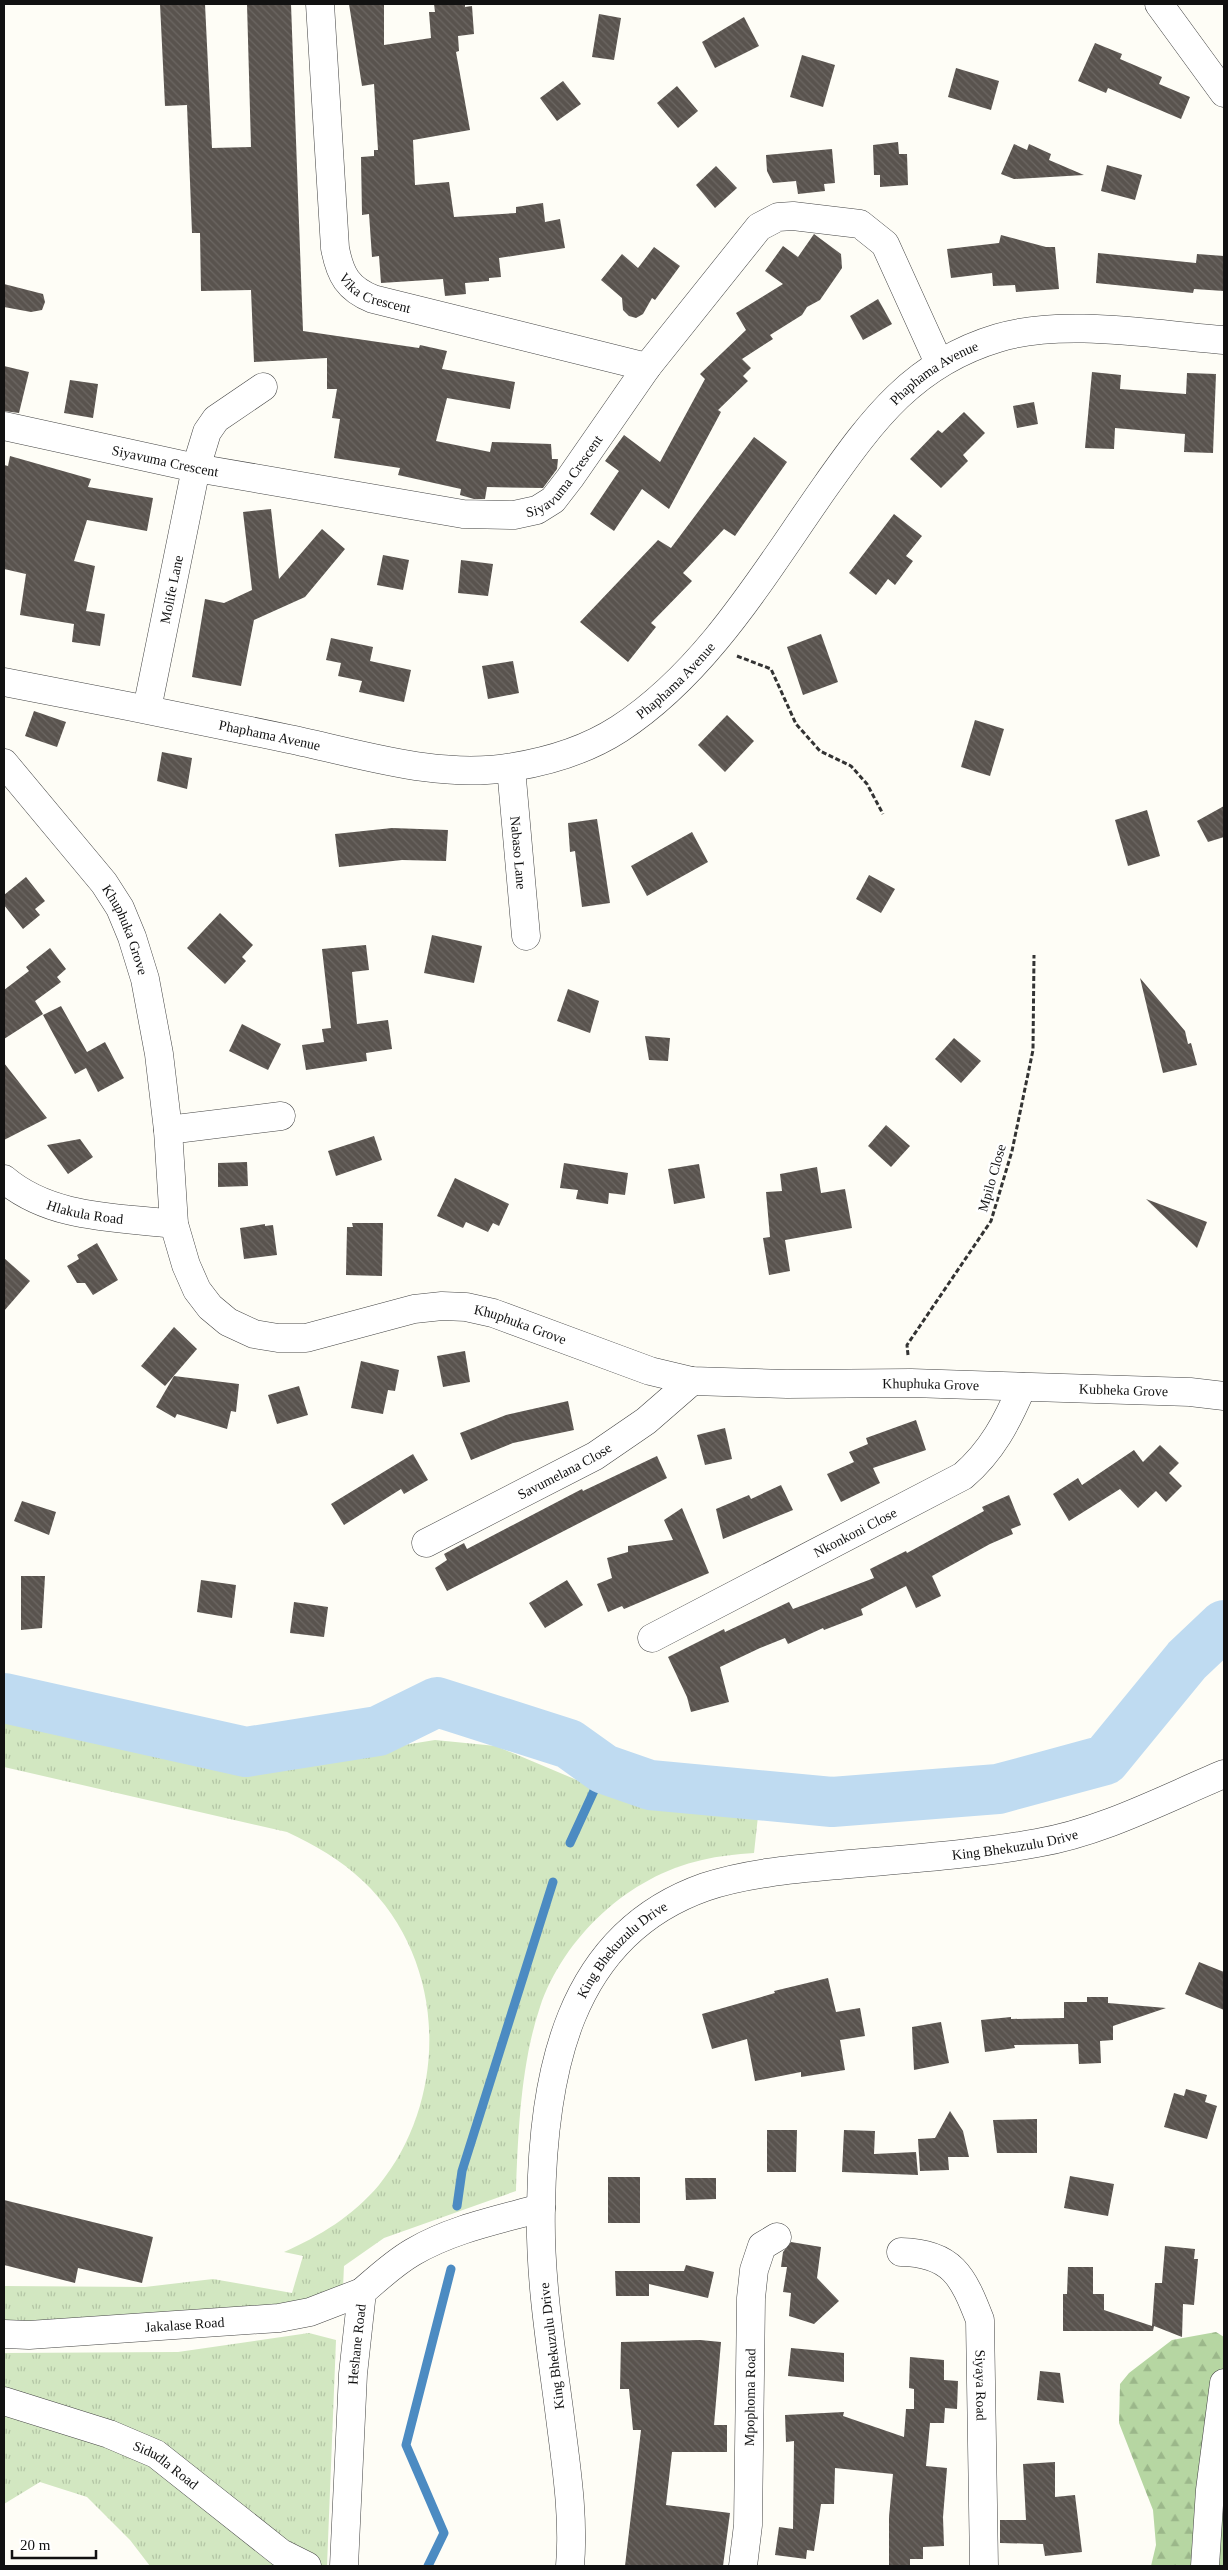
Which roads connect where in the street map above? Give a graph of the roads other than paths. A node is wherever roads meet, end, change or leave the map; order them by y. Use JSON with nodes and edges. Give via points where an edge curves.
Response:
{"nodes":[{"id":1,"x":320,"y":4,"type":"edge"},
{"id":2,"x":1159,"y":4,"type":"edge"},
{"id":3,"x":1224,"y":93,"type":"edge"},
{"id":4,"x":1224,"y":340,"type":"edge"},
{"id":5,"x":939,"y":364,"type":"junction"},
{"id":6,"x":647,"y":367,"type":"junction"},
{"id":7,"x":263,"y":388,"type":"dead end"},
{"id":8,"x":4,"y":426,"type":"edge"},
{"id":9,"x":196,"y":468,"type":"junction"},
{"id":10,"x":4,"y":682,"type":"edge"},
{"id":11,"x":147,"y":709,"type":"junction"},
{"id":12,"x":4,"y":763,"type":"edge"},
{"id":13,"x":510,"y":768,"type":"junction"},
{"id":14,"x":526,"y":936,"type":"dead end"},
{"id":15,"x":281,"y":1116,"type":"dead end"},
{"id":16,"x":168,"y":1130,"type":"junction"},
{"id":17,"x":4,"y":1179,"type":"edge"},
{"id":18,"x":174,"y":1224,"type":"junction"},
{"id":19,"x":692,"y":1381,"type":"junction"},
{"id":20,"x":1022,"y":1387,"type":"junction"},
{"id":21,"x":1224,"y":1396,"type":"edge"},
{"id":22,"x":426,"y":1543,"type":"dead end"},
{"id":23,"x":652,"y":1638,"type":"dead end"},
{"id":24,"x":1224,"y":1774,"type":"edge"},
{"id":25,"x":540,"y":2208,"type":"junction"},
{"id":26,"x":777,"y":2237,"type":"dead end"},
{"id":27,"x":901,"y":2252,"type":"dead end"},
{"id":28,"x":362,"y":2292,"type":"junction"},
{"id":29,"x":4,"y":2334,"type":"edge"},
{"id":30,"x":1224,"y":2383,"type":"edge"},
{"id":31,"x":4,"y":2401,"type":"edge"},
{"id":32,"x":307,"y":2566,"type":"edge"},
{"id":33,"x":344,"y":2566,"type":"edge"},
{"id":34,"x":570,"y":2566,"type":"edge"},
{"id":35,"x":743,"y":2566,"type":"edge"},
{"id":36,"x":984,"y":2566,"type":"edge"},
{"id":37,"x":1205,"y":2566,"type":"edge"}],
"edges":[{"from":1,"to":6,"type":"street","name":"Vika Crescent","via":[[334,248],[338,265],[358,293]]},
{"from":2,"to":3,"type":"street"},
{"from":4,"to":5,"type":"street","name":"Phaphama Avenue","via":[[1055,329],[1000,337]]},
{"from":5,"to":6,"type":"street","name":"Siyavuma Crescent","via":[[885,244],[860,224],[793,216],[778,217],[759,227]]},
{"from":5,"to":13,"type":"street","name":"Phaphama Avenue","via":[[902,391],[862,435],[728,624],[656,703],[584,748]]},
{"from":6,"to":9,"type":"street","name":"Siyavuma Crescent","via":[[570,478],[553,500],[537,510],[514,515],[463,514]]},
{"from":7,"to":9,"type":"street","name":"Molife Lane","via":[[216,419],[207,432]]},
{"from":8,"to":9,"type":"street","name":"Siyavuma Crescent"},
{"from":9,"to":11,"type":"street","name":"Molife Lane"},
{"from":10,"to":11,"type":"street","name":"Phaphama Avenue"},
{"from":11,"to":13,"type":"street","name":"Phaphama Avenue","via":[[433,769]]},
{"from":12,"to":16,"type":"street","name":"Khuphuka Grove","via":[[104,882],[120,908],[145,979],[159,1054]]},
{"from":13,"to":14,"type":"street","name":"Nabaso Lane"},
{"from":15,"to":16,"type":"street"},
{"from":16,"to":18,"type":"street","name":"Khuphuka Grove"},
{"from":17,"to":18,"type":"street","name":"Hlakula Road","via":[[17,1190],[62,1210]]},
{"from":18,"to":19,"type":"street","name":"Khuphuka Grove","via":[[197,1290],[228,1322],[254,1334],[306,1338],[414,1309],[466,1306],[650,1371]]},
{"from":19,"to":20,"type":"street","name":"Khuphuka Grove"},
{"from":19,"to":22,"type":"street","name":"Savumelana Close","via":[[646,1421],[595,1456]]},
{"from":20,"to":21,"type":"street","name":"Kubheka Grove"},
{"from":20,"to":23,"type":"street","name":"Nkonkoni Close","via":[[995,1441],[981,1461],[964,1476]]},
{"from":24,"to":25,"type":"street","name":"King Bhekuzulu Drive","via":[[1088,1831],[1040,1843],[740,1878],[672,1901],[629,1930],[610,1950],[592,1974],[573,2010],[552,2086]]},
{"from":25,"to":28,"type":"street","name":"Heshane Road","via":[[438,2240],[413,2252]]},
{"from":25,"to":34,"type":"street","name":"King Bhekuzulu Drive","via":[[544,2285],[571,2498]]},
{"from":26,"to":35,"type":"street","name":"Mpophoma Road","via":[[762,2246],[754,2270],[748,2525]]},
{"from":27,"to":36,"type":"street","name":"Siyaya Road","via":[[922,2252],[943,2260],[956,2270],[980,2320]]},
{"from":28,"to":29,"type":"street","name":"Jakalase Road","via":[[310,2312],[279,2318]]},
{"from":28,"to":33,"type":"street","name":"Heshane Road","via":[[353,2383]]},
{"from":30,"to":37,"type":"street","via":[[1211,2482]]},
{"from":31,"to":32,"type":"street","name":"Sidudla Road","via":[[110,2434],[156,2454],[280,2553]]}]}
